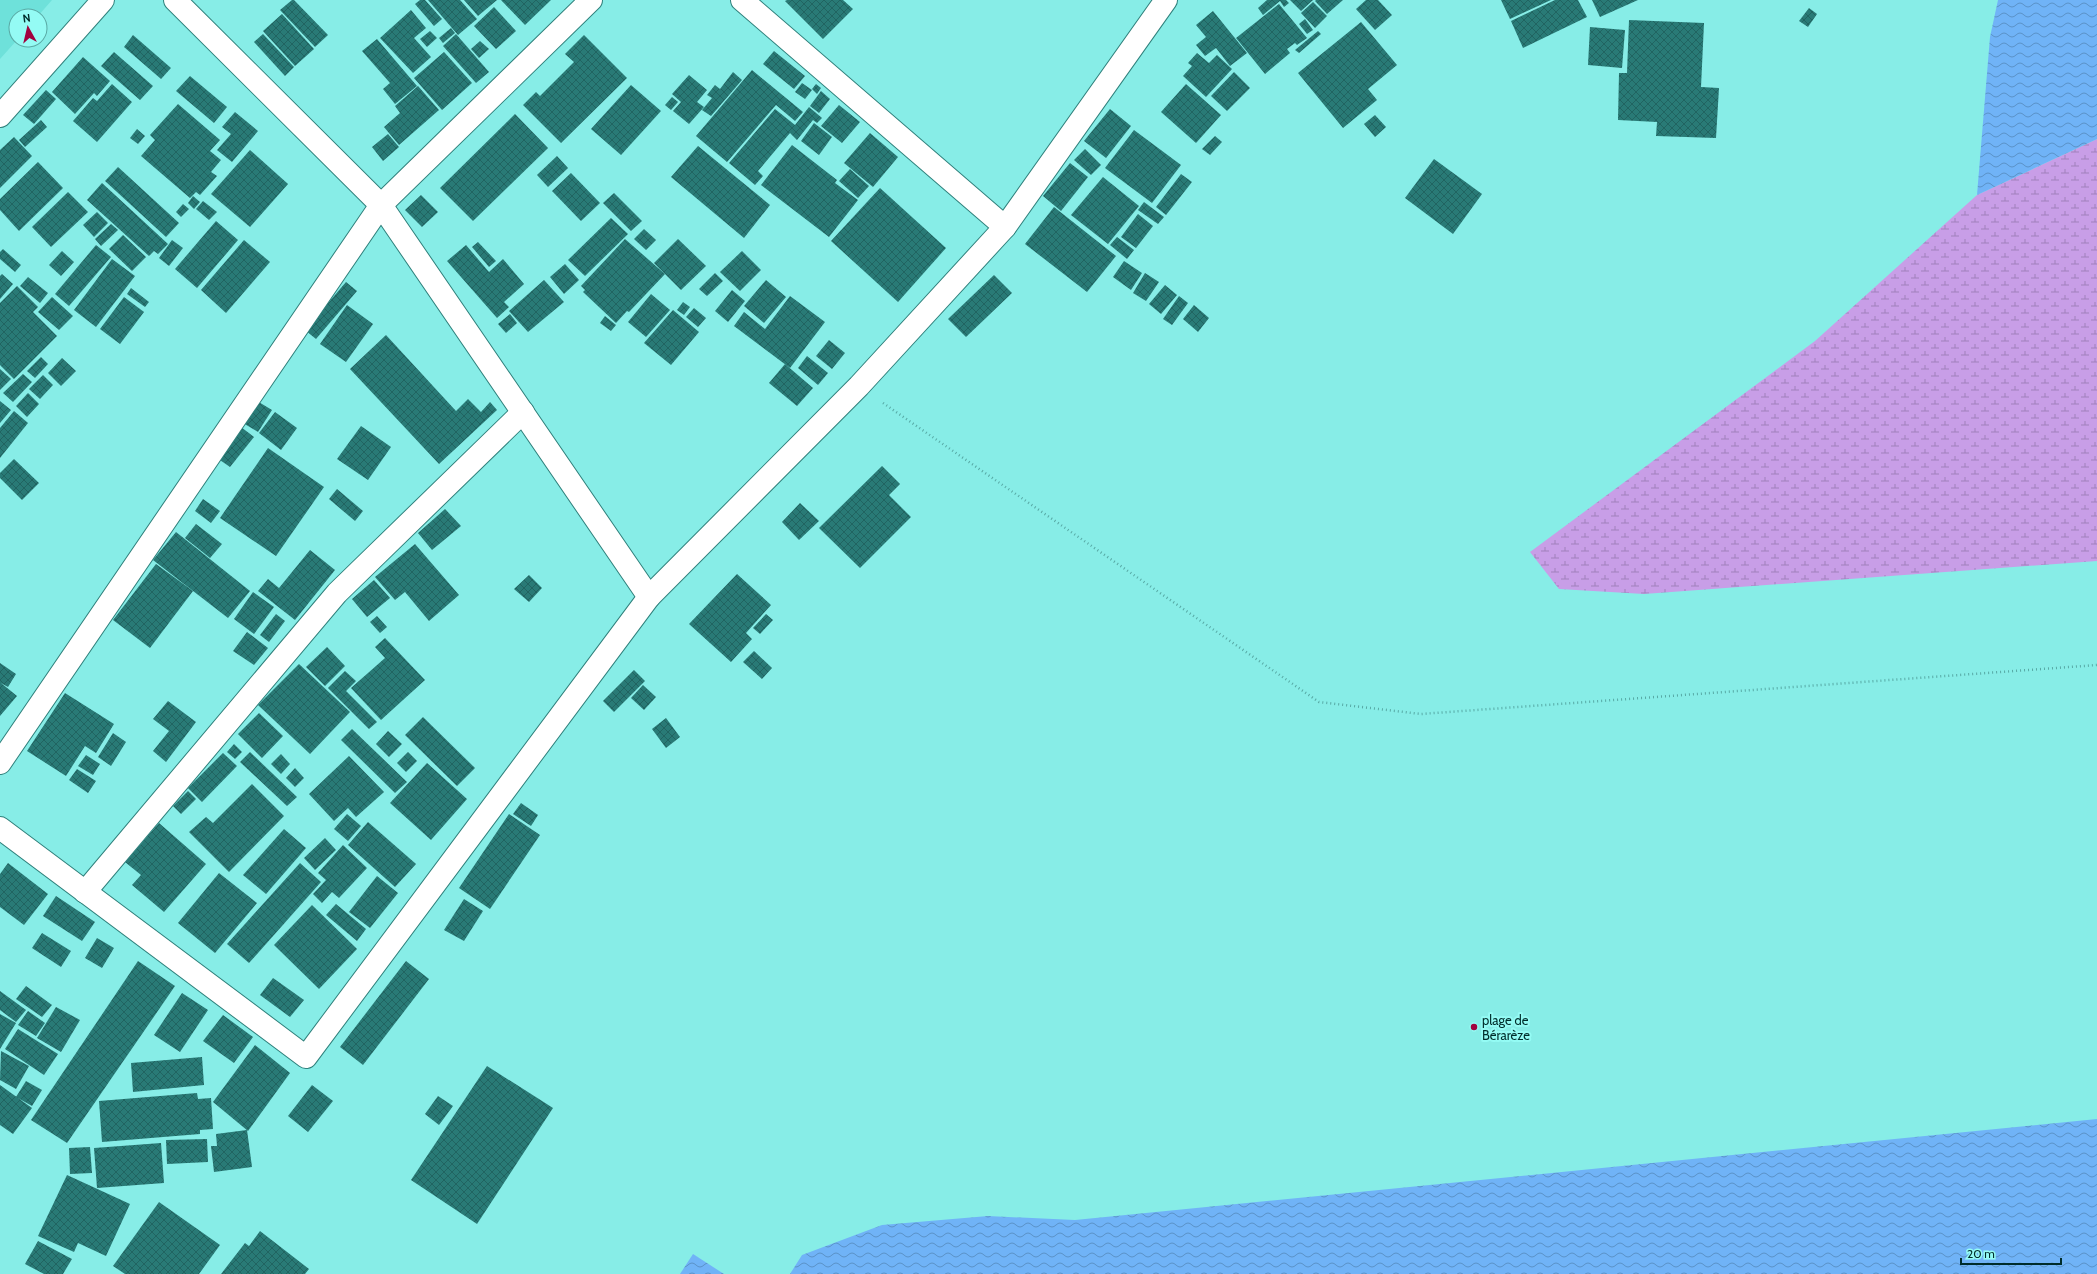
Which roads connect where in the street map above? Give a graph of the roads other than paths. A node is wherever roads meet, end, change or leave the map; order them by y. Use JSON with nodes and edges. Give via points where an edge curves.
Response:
{"nodes":[{"id":1,"x":102,"y":0,"type":"edge"},
{"id":2,"x":175,"y":0,"type":"edge"},
{"id":3,"x":591,"y":0,"type":"edge"},
{"id":4,"x":742,"y":0,"type":"edge"},
{"id":5,"x":1166,"y":0,"type":"edge"},
{"id":6,"x":0,"y":116,"type":"edge"},
{"id":7,"x":381,"y":205,"type":"junction"},
{"id":8,"x":1005,"y":227,"type":"junction"},
{"id":9,"x":523,"y":412,"type":"junction"},
{"id":10,"x":649,"y":597,"type":"junction"},
{"id":11,"x":0,"y":763,"type":"edge"},
{"id":12,"x":0,"y":828,"type":"edge"},
{"id":13,"x":85,"y":892,"type":"junction"}],
"edges":[{"from":1,"to":6,"type":"street"},
{"from":2,"to":7,"type":"street"},
{"from":3,"to":7,"type":"street"},
{"from":4,"to":8,"type":"street"},
{"from":5,"to":8,"type":"street"},
{"from":7,"to":9,"type":"street"},
{"from":7,"to":11,"type":"street"},
{"from":8,"to":10,"type":"street","via":[[859,386]]},
{"from":9,"to":10,"type":"street"},
{"from":9,"to":13,"type":"street","via":[[337,593]]},
{"from":10,"to":13,"type":"street","via":[[306,1057]]},
{"from":12,"to":13,"type":"street"}]}
